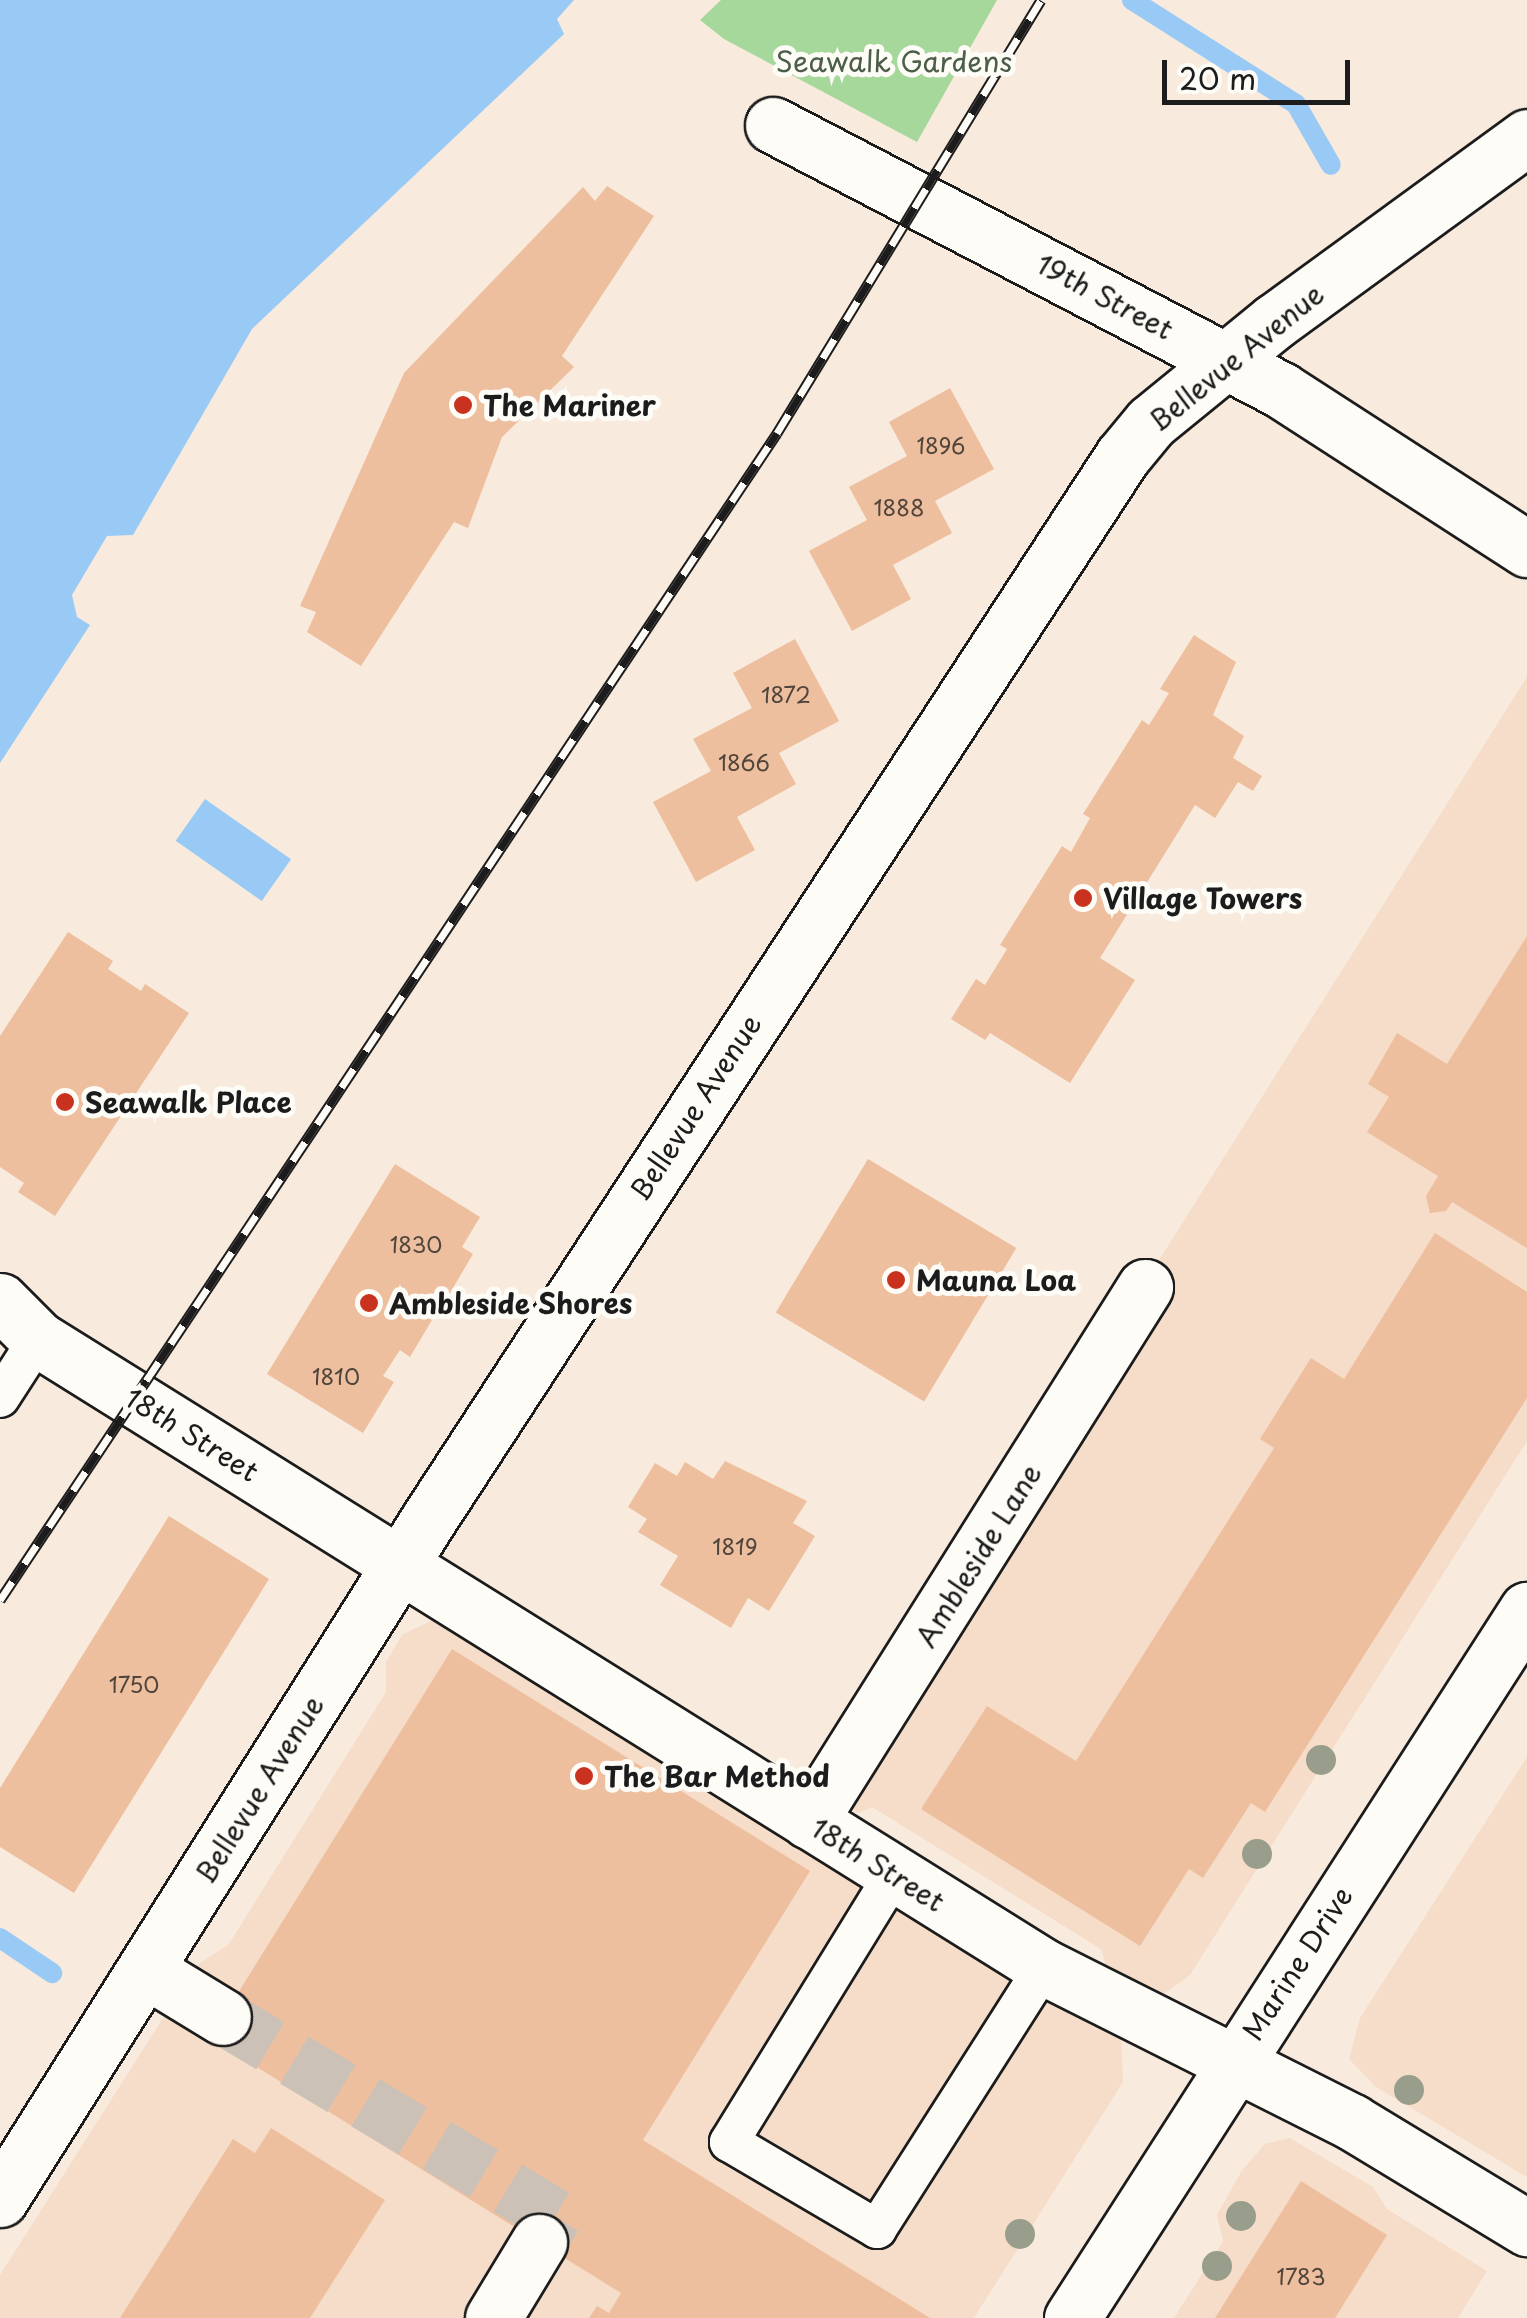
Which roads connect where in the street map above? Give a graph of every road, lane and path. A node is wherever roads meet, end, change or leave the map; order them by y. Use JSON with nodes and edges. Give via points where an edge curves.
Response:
{"nodes":[{"id":1,"x":773,"y":125,"type":"dead end"},
{"id":2,"x":1527,"y":137,"type":"edge"},
{"id":3,"x":1228,"y":360,"type":"junction"},
{"id":4,"x":1527,"y":549,"type":"edge"},
{"id":5,"x":1145,"y":1287,"type":"dead end"},
{"id":6,"x":0,"y":1302,"type":"edge"},
{"id":7,"x":38,"y":1339,"type":"junction"},
{"id":8,"x":0,"y":1398,"type":"edge"},
{"id":9,"x":400,"y":1564,"type":"junction"},
{"id":10,"x":1527,"y":1610,"type":"edge"},
{"id":11,"x":809,"y":1821,"type":"junction"},
{"id":12,"x":894,"y":1874,"type":"junction"},
{"id":13,"x":1044,"y":1967,"type":"junction"},
{"id":14,"x":146,"y":1970,"type":"junction"},
{"id":15,"x":223,"y":2017,"type":"tunnel mouth"},
{"id":16,"x":1232,"y":2063,"type":"junction"},
{"id":17,"x":0,"y":2198,"type":"edge"},
{"id":18,"x":1527,"y":2228,"type":"edge"},
{"id":19,"x":539,"y":2242,"type":"tunnel mouth"},
{"id":20,"x":493,"y":2318,"type":"edge"},
{"id":21,"x":1072,"y":2318,"type":"edge"}],
"edges":[{"from":1,"to":3,"type":"street","name":"19th Street"},
{"from":2,"to":3,"type":"street","name":"Bellevue Avenue"},
{"from":3,"to":4,"type":"street","name":"19th Street"},
{"from":3,"to":9,"type":"street","name":"Bellevue Avenue","via":[[1151,422],[1065,536]]},
{"from":5,"to":11,"type":"street","name":"Ambleside Lane"},
{"from":6,"to":7,"type":"street","name":"18th Street"},
{"from":7,"to":8,"type":"lane"},
{"from":7,"to":9,"type":"street","name":"18th Street"},
{"from":9,"to":11,"type":"street","name":"18th Street"},
{"from":9,"to":14,"type":"street","name":"Bellevue Avenue"},
{"from":10,"to":16,"type":"street","name":"Marine Drive"},
{"from":11,"to":12,"type":"street","name":"18th Street"},
{"from":12,"to":13,"type":"street","name":"18th Street"},
{"from":12,"to":13,"type":"lane","via":[[729,2142],[876,2229]]},
{"from":13,"to":16,"type":"street","name":"18th Street"},
{"from":14,"to":15,"type":"street"},
{"from":14,"to":17,"type":"street","name":"Bellevue Avenue"},
{"from":16,"to":18,"type":"street","name":"18th Street","via":[[1352,2122]]},
{"from":16,"to":21,"type":"street","name":"Marine Drive"},
{"from":19,"to":20,"type":"street"}]}
